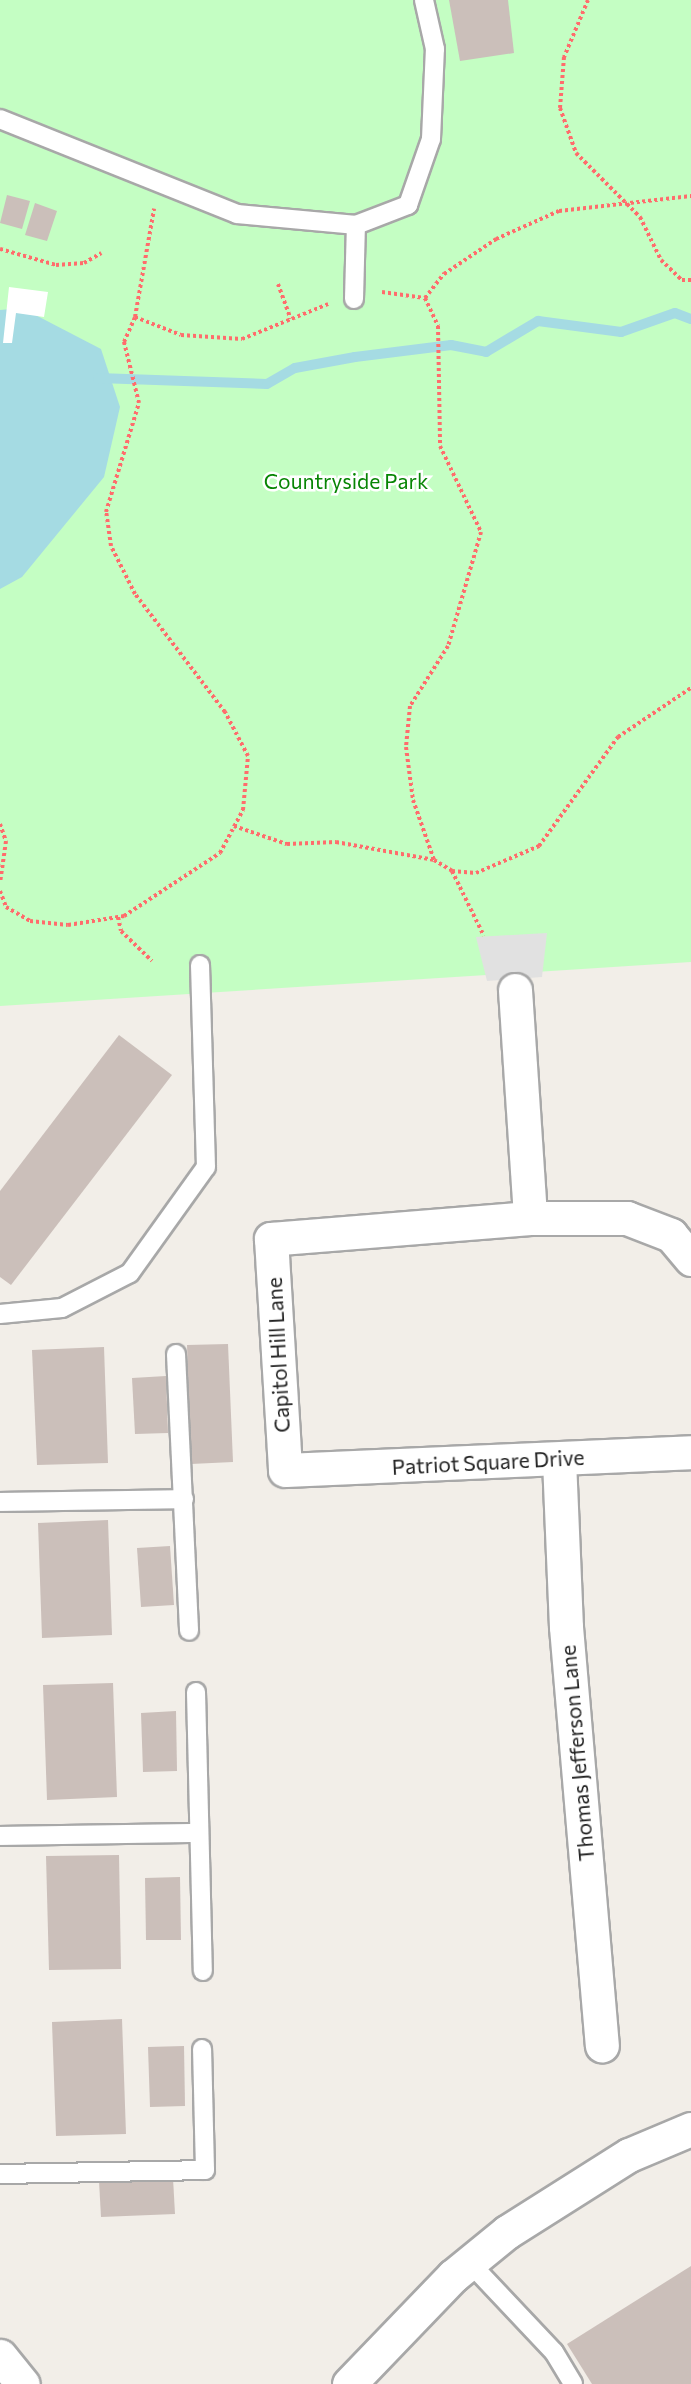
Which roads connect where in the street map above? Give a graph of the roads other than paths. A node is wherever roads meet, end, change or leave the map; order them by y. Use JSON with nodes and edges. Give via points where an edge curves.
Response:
{"nodes":[{"id":1,"x":424,"y":0,"type":"edge"},
{"id":2,"x":0,"y":119,"type":"edge"},
{"id":3,"x":357,"y":225,"type":"junction"},
{"id":4,"x":354,"y":298,"type":"road end"},
{"id":5,"x":200,"y":965,"type":"dead end"},
{"id":6,"x":515,"y":990,"type":"dead end"},
{"id":7,"x":530,"y":1218,"type":"junction"},
{"id":8,"x":691,"y":1258,"type":"edge"},
{"id":9,"x":0,"y":1314,"type":"edge"},
{"id":10,"x":176,"y":1353,"type":"dead end"},
{"id":11,"x":691,"y":1452,"type":"edge"},
{"id":12,"x":559,"y":1460,"type":"junction"},
{"id":13,"x":285,"y":1470,"type":"joint"},
{"id":14,"x":184,"y":1499,"type":"junction"},
{"id":15,"x":0,"y":1502,"type":"edge"},
{"id":16,"x":189,"y":1631,"type":"dead end"},
{"id":17,"x":196,"y":1692,"type":"dead end"},
{"id":18,"x":197,"y":1833,"type":"junction"},
{"id":19,"x":0,"y":1836,"type":"edge"},
{"id":20,"x":203,"y":1971,"type":"dead end"},
{"id":21,"x":602,"y":2045,"type":"dead end"},
{"id":22,"x":202,"y":2049,"type":"dead end"},
{"id":23,"x":689,"y":2135,"type":"edge"},
{"id":24,"x":0,"y":2174,"type":"edge"},
{"id":25,"x":470,"y":2263,"type":"junction"},
{"id":26,"x":349,"y":2384,"type":"edge"},
{"id":27,"x":573,"y":2384,"type":"edge"}],
"edges":[{"from":1,"to":3,"type":"lane","via":[[435,49],[431,139],[408,205]]},
{"from":2,"to":3,"type":"lane","via":[[237,214]]},
{"from":3,"to":4,"type":"lane"},
{"from":5,"to":9,"type":"lane","via":[[206,1167],[130,1273],[62,1308]]},
{"from":6,"to":7,"type":"street"},
{"from":7,"to":8,"type":"street","via":[[587,1216],[649,1223],[671,1235]]},
{"from":7,"to":13,"type":"street","name":"Capitol Hill Lane","via":[[271,1239]]},
{"from":10,"to":14,"type":"lane"},
{"from":11,"to":12,"type":"street","name":"Patriot Square Drive"},
{"from":12,"to":13,"type":"street","name":"Patriot Square Drive"},
{"from":12,"to":21,"type":"street","name":"Thomas Jefferson Lane","via":[[566,1627]]},
{"from":14,"to":15,"type":"lane"},
{"from":14,"to":16,"type":"lane"},
{"from":17,"to":18,"type":"lane"},
{"from":18,"to":19,"type":"lane"},
{"from":18,"to":20,"type":"lane"},
{"from":22,"to":24,"type":"lane","via":[[205,2170]]},
{"from":23,"to":25,"type":"street","via":[[573,2187]]},
{"from":25,"to":26,"type":"street"},
{"from":25,"to":27,"type":"lane","via":[[554,2352]]}]}
